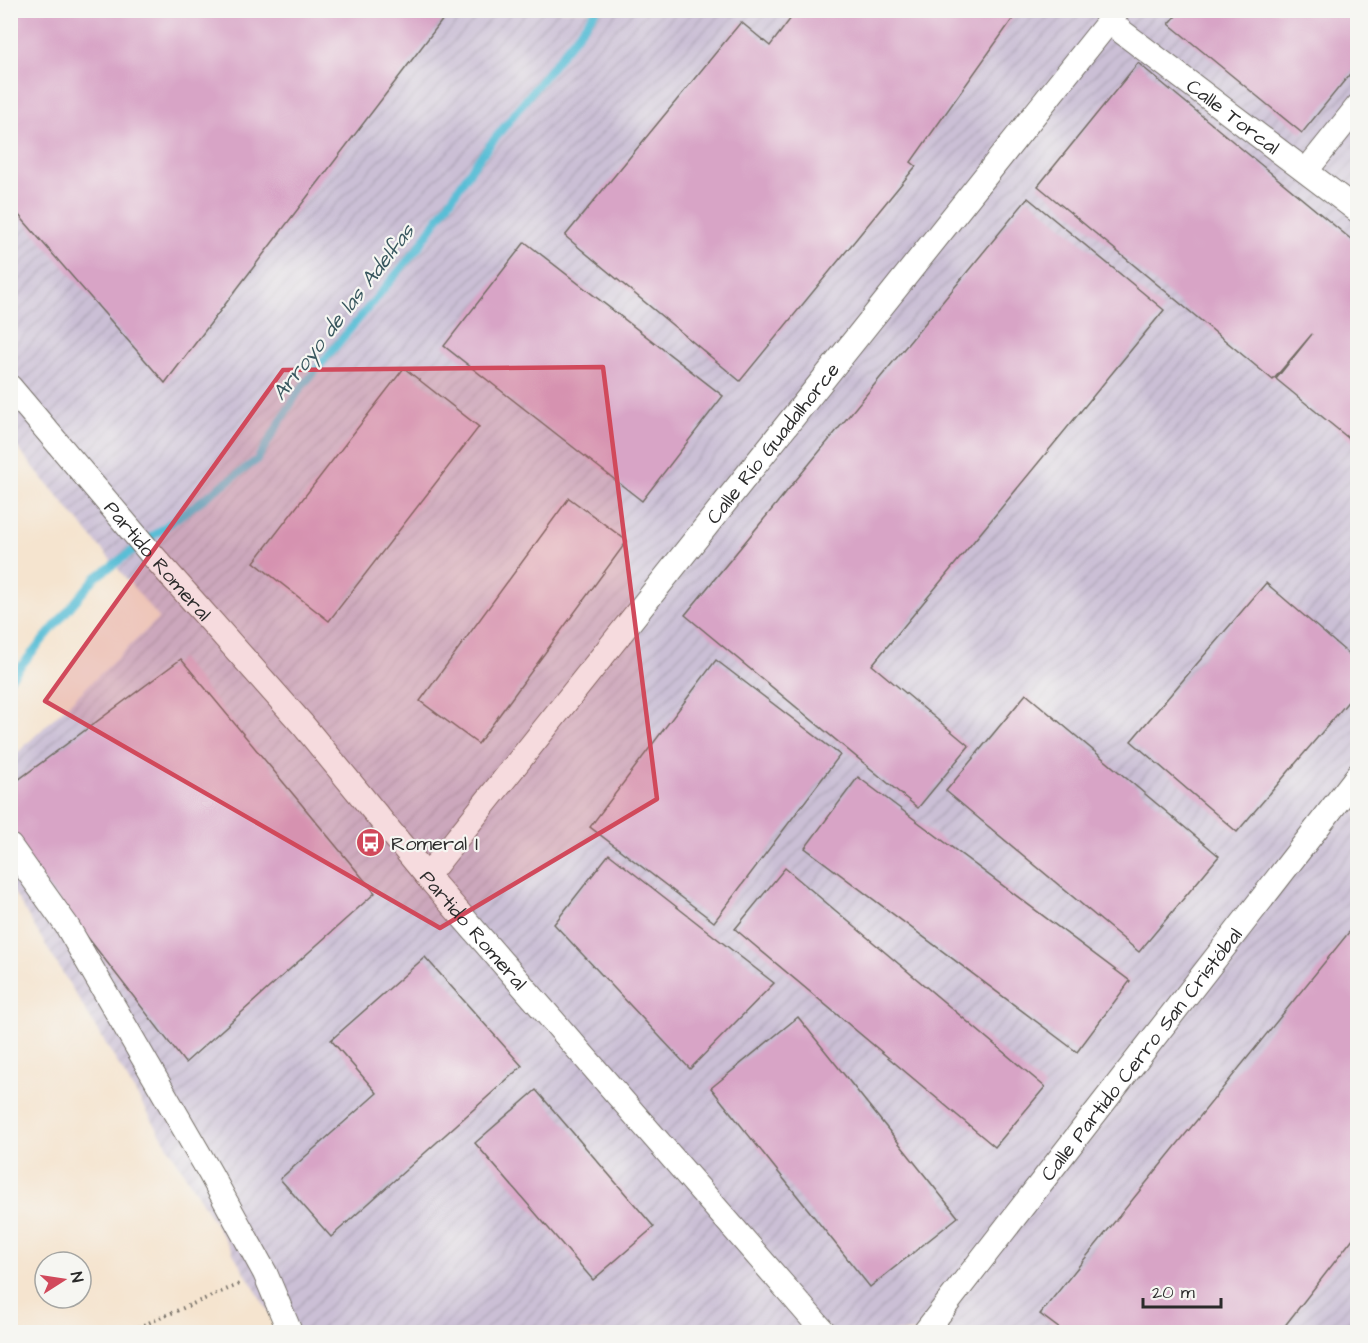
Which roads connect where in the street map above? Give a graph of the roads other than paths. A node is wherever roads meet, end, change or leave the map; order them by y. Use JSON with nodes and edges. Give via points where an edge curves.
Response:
{"nodes":[{"id":1,"x":1114,"y":16,"type":"edge"},
{"id":2,"x":1358,"y":106,"type":"edge"},
{"id":3,"x":1306,"y":171,"type":"junction"},
{"id":4,"x":1358,"y":211,"type":"edge"},
{"id":5,"x":10,"y":387,"type":"edge"},
{"id":6,"x":1358,"y":775,"type":"edge"},
{"id":7,"x":10,"y":846,"type":"edge"},
{"id":8,"x":428,"y":876,"type":"junction"},
{"id":9,"x":290,"y":1332,"type":"edge"},
{"id":10,"x":824,"y":1332,"type":"edge"},
{"id":11,"x":925,"y":1332,"type":"edge"}],
"edges":[{"from":1,"to":3,"type":"street","name":"Calle Torcal"},
{"from":1,"to":8,"type":"street","name":"Calle Río Guadalhorce"},
{"from":2,"to":3,"type":"street"},
{"from":3,"to":4,"type":"street","name":"Calle Torcal"},
{"from":5,"to":8,"type":"street","name":"Partido Romeral","via":[[303,725]]},
{"from":6,"to":11,"type":"street","name":"Calle Partido Cerro San Cristóbal"},
{"from":7,"to":9,"type":"street","via":[[67,926],[210,1173],[265,1274]]},
{"from":8,"to":10,"type":"street","name":"Partido Romeral"}]}
